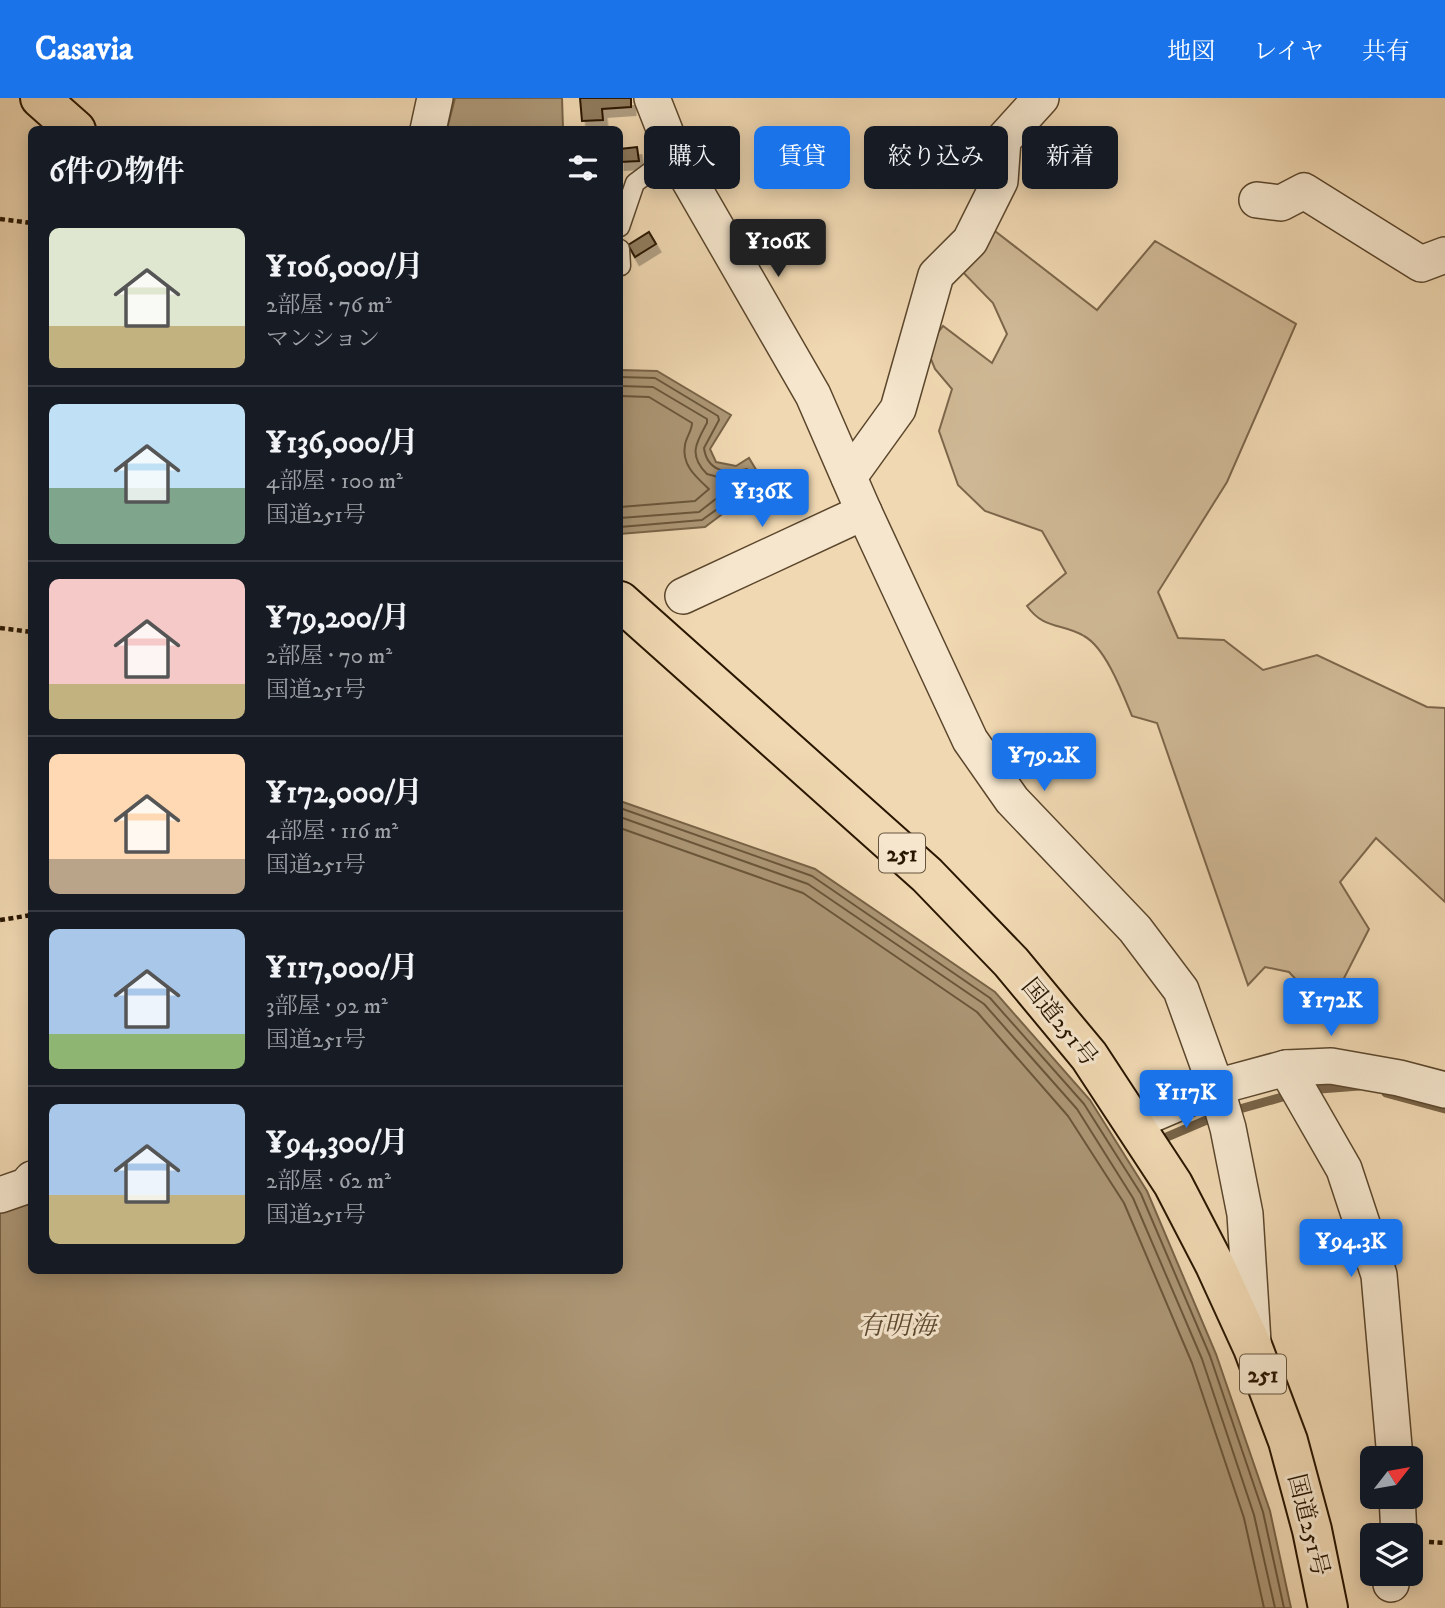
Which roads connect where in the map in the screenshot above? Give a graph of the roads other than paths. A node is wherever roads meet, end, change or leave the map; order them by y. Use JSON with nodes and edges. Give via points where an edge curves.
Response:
{"nodes":[{"id":1,"x":40,"y":98,"type":"edge"},
{"id":2,"x":435,"y":98,"type":"edge"},
{"id":3,"x":652,"y":98,"type":"edge"},
{"id":4,"x":1041,"y":98,"type":"edge"},
{"id":5,"x":72,"y":126,"type":"edge"},
{"id":6,"x":429,"y":126,"type":"edge"},
{"id":7,"x":663,"y":126,"type":"edge"},
{"id":8,"x":644,"y":177,"type":"edge"},
{"id":9,"x":694,"y":189,"type":"edge"},
{"id":10,"x":1257,"y":200,"type":"dead end"},
{"id":11,"x":623,"y":218,"type":"edge"},
{"id":12,"x":1445,"y":255,"type":"edge"},
{"id":13,"x":849,"y":477,"type":"junction"},
{"id":14,"x":864,"y":512,"type":"junction"},
{"id":15,"x":683,"y":596,"type":"dead end"},
{"id":16,"x":623,"y":604,"type":"edge"},
{"id":17,"x":1294,"y":1082,"type":"junction"},
{"id":18,"x":1445,"y":1090,"type":"edge"},
{"id":19,"x":1222,"y":1106,"type":"junction"},
{"id":20,"x":1143,"y":1137,"type":"junction"},
{"id":21,"x":28,"y":1184,"type":"edge"},
{"id":22,"x":0,"y":1195,"type":"edge"},
{"id":23,"x":1254,"y":1348,"type":"junction"},
{"id":24,"x":1394,"y":1446,"type":"edge"},
{"id":25,"x":1328,"y":1608,"type":"edge"}],
"edges":[{"from":1,"to":5,"type":"highway"},
{"from":2,"to":6,"type":"street"},
{"from":3,"to":7,"type":"street"},
{"from":4,"to":13,"type":"street","via":[[1003,140],[1000,181],[970,241],[936,275],[898,410]]},
{"from":8,"to":11,"type":"lane","via":[[635,183]]},
{"from":9,"to":13,"type":"street","via":[[813,395]]},
{"from":10,"to":12,"type":"street","via":[[1281,203],[1304,191],[1421,264]]},
{"from":13,"to":14,"type":"street"},
{"from":14,"to":15,"type":"street"},
{"from":14,"to":19,"type":"street","via":[[970,740],[1012,800],[1135,929],[1181,990]]},
{"from":16,"to":20,"type":"highway","name":"国道251号","number":"251","via":[[926,875],[1012,962],[1089,1056]]},
{"from":17,"to":18,"type":"street","via":[[1331,1066]]},
{"from":17,"to":19,"type":"street"},
{"from":17,"to":24,"type":"street","via":[[1344,1169],[1379,1275]]},
{"from":19,"to":20,"type":"street"},
{"from":19,"to":23,"type":"street","via":[[1245,1214]]},
{"from":20,"to":23,"type":"highway","name":"国道251号","number":"251","via":[[1215,1265]]},
{"from":21,"to":22,"type":"street"},
{"from":23,"to":25,"type":"highway","name":"国道251号","number":"251","via":[[1288,1441]]}]}
